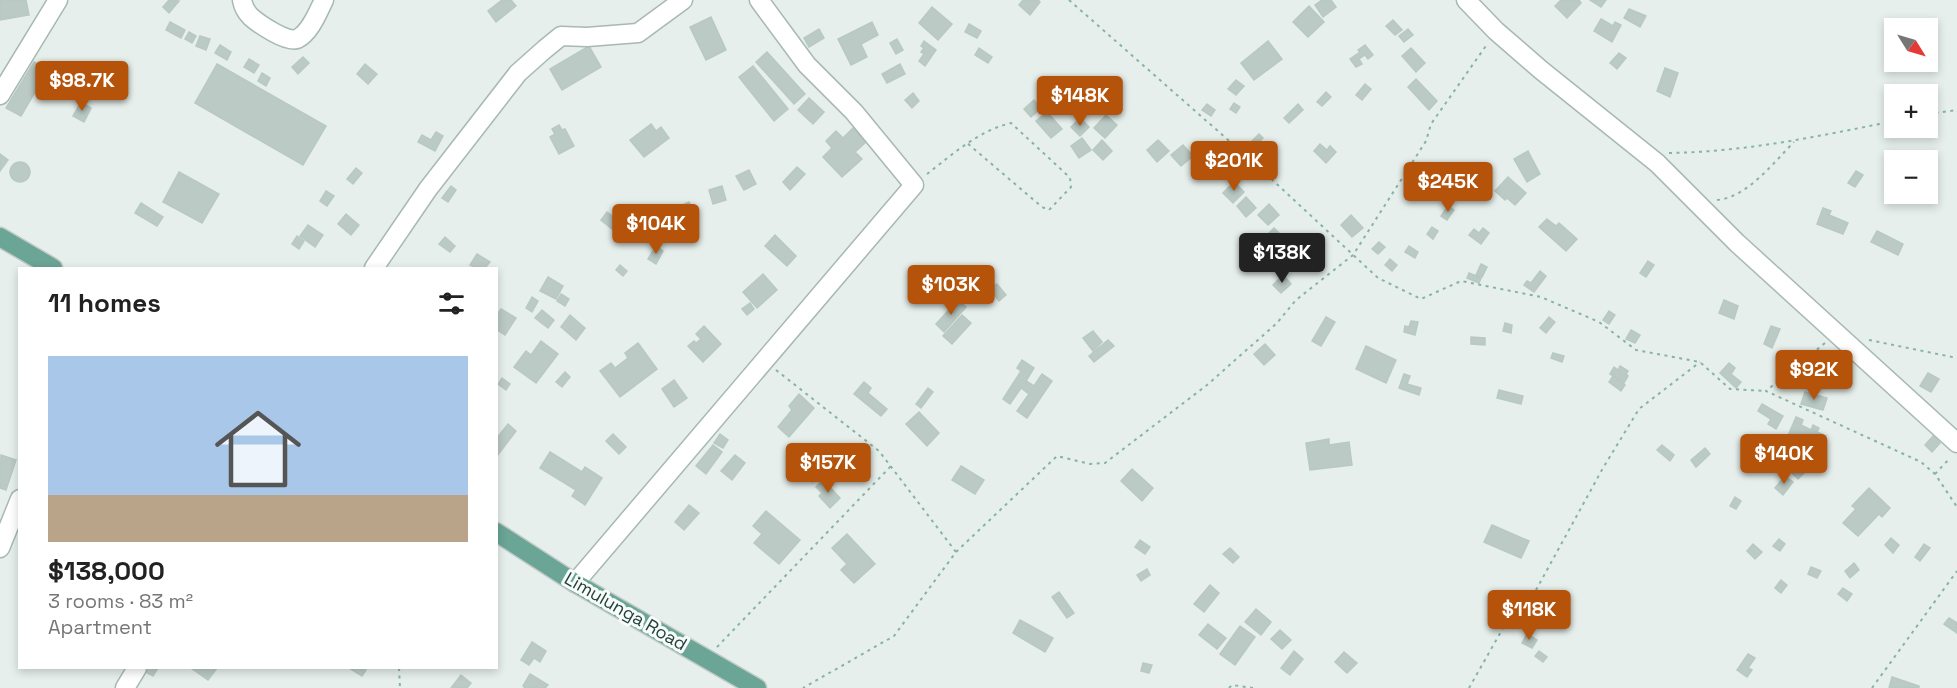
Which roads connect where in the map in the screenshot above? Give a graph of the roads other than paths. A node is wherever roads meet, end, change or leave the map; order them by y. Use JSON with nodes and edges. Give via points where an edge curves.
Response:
{"nodes":[{"id":1,"x":58,"y":0,"type":"edge"},
{"id":2,"x":242,"y":0,"type":"edge"},
{"id":3,"x":324,"y":0,"type":"edge"},
{"id":4,"x":683,"y":0,"type":"edge"},
{"id":5,"x":759,"y":0,"type":"edge"},
{"id":6,"x":1466,"y":0,"type":"edge"},
{"id":7,"x":0,"y":95,"type":"edge"},
{"id":8,"x":0,"y":237,"type":"edge"},
{"id":9,"x":51,"y":267,"type":"edge"},
{"id":10,"x":375,"y":267,"type":"edge"},
{"id":11,"x":1957,"y":442,"type":"edge"},
{"id":12,"x":18,"y":504,"type":"edge"},
{"id":13,"x":498,"y":533,"type":"edge"},
{"id":14,"x":0,"y":548,"type":"edge"},
{"id":15,"x":575,"y":583,"type":"junction"},
{"id":16,"x":136,"y":669,"type":"edge"},
{"id":17,"x":125,"y":688,"type":"edge"},
{"id":18,"x":757,"y":688,"type":"edge"}],
"edges":[{"from":1,"to":7,"type":"street"},
{"from":2,"to":3,"type":"street","via":[[251,16],[291,40],[307,29]]},
{"from":4,"to":10,"type":"street","via":[[638,33],[561,36],[545,49],[518,73],[428,189]]},
{"from":5,"to":15,"type":"street","via":[[807,65],[854,112],[914,185]]},
{"from":6,"to":11,"type":"street","via":[[1541,70],[1646,154],[1737,243]]},
{"from":8,"to":9,"type":"main road"},
{"from":12,"to":14,"type":"street"},
{"from":13,"to":15,"type":"main road","name":"Limulunga Road"},
{"from":15,"to":18,"type":"main road","name":"Limulunga Road"},
{"from":16,"to":17,"type":"street"}]}
